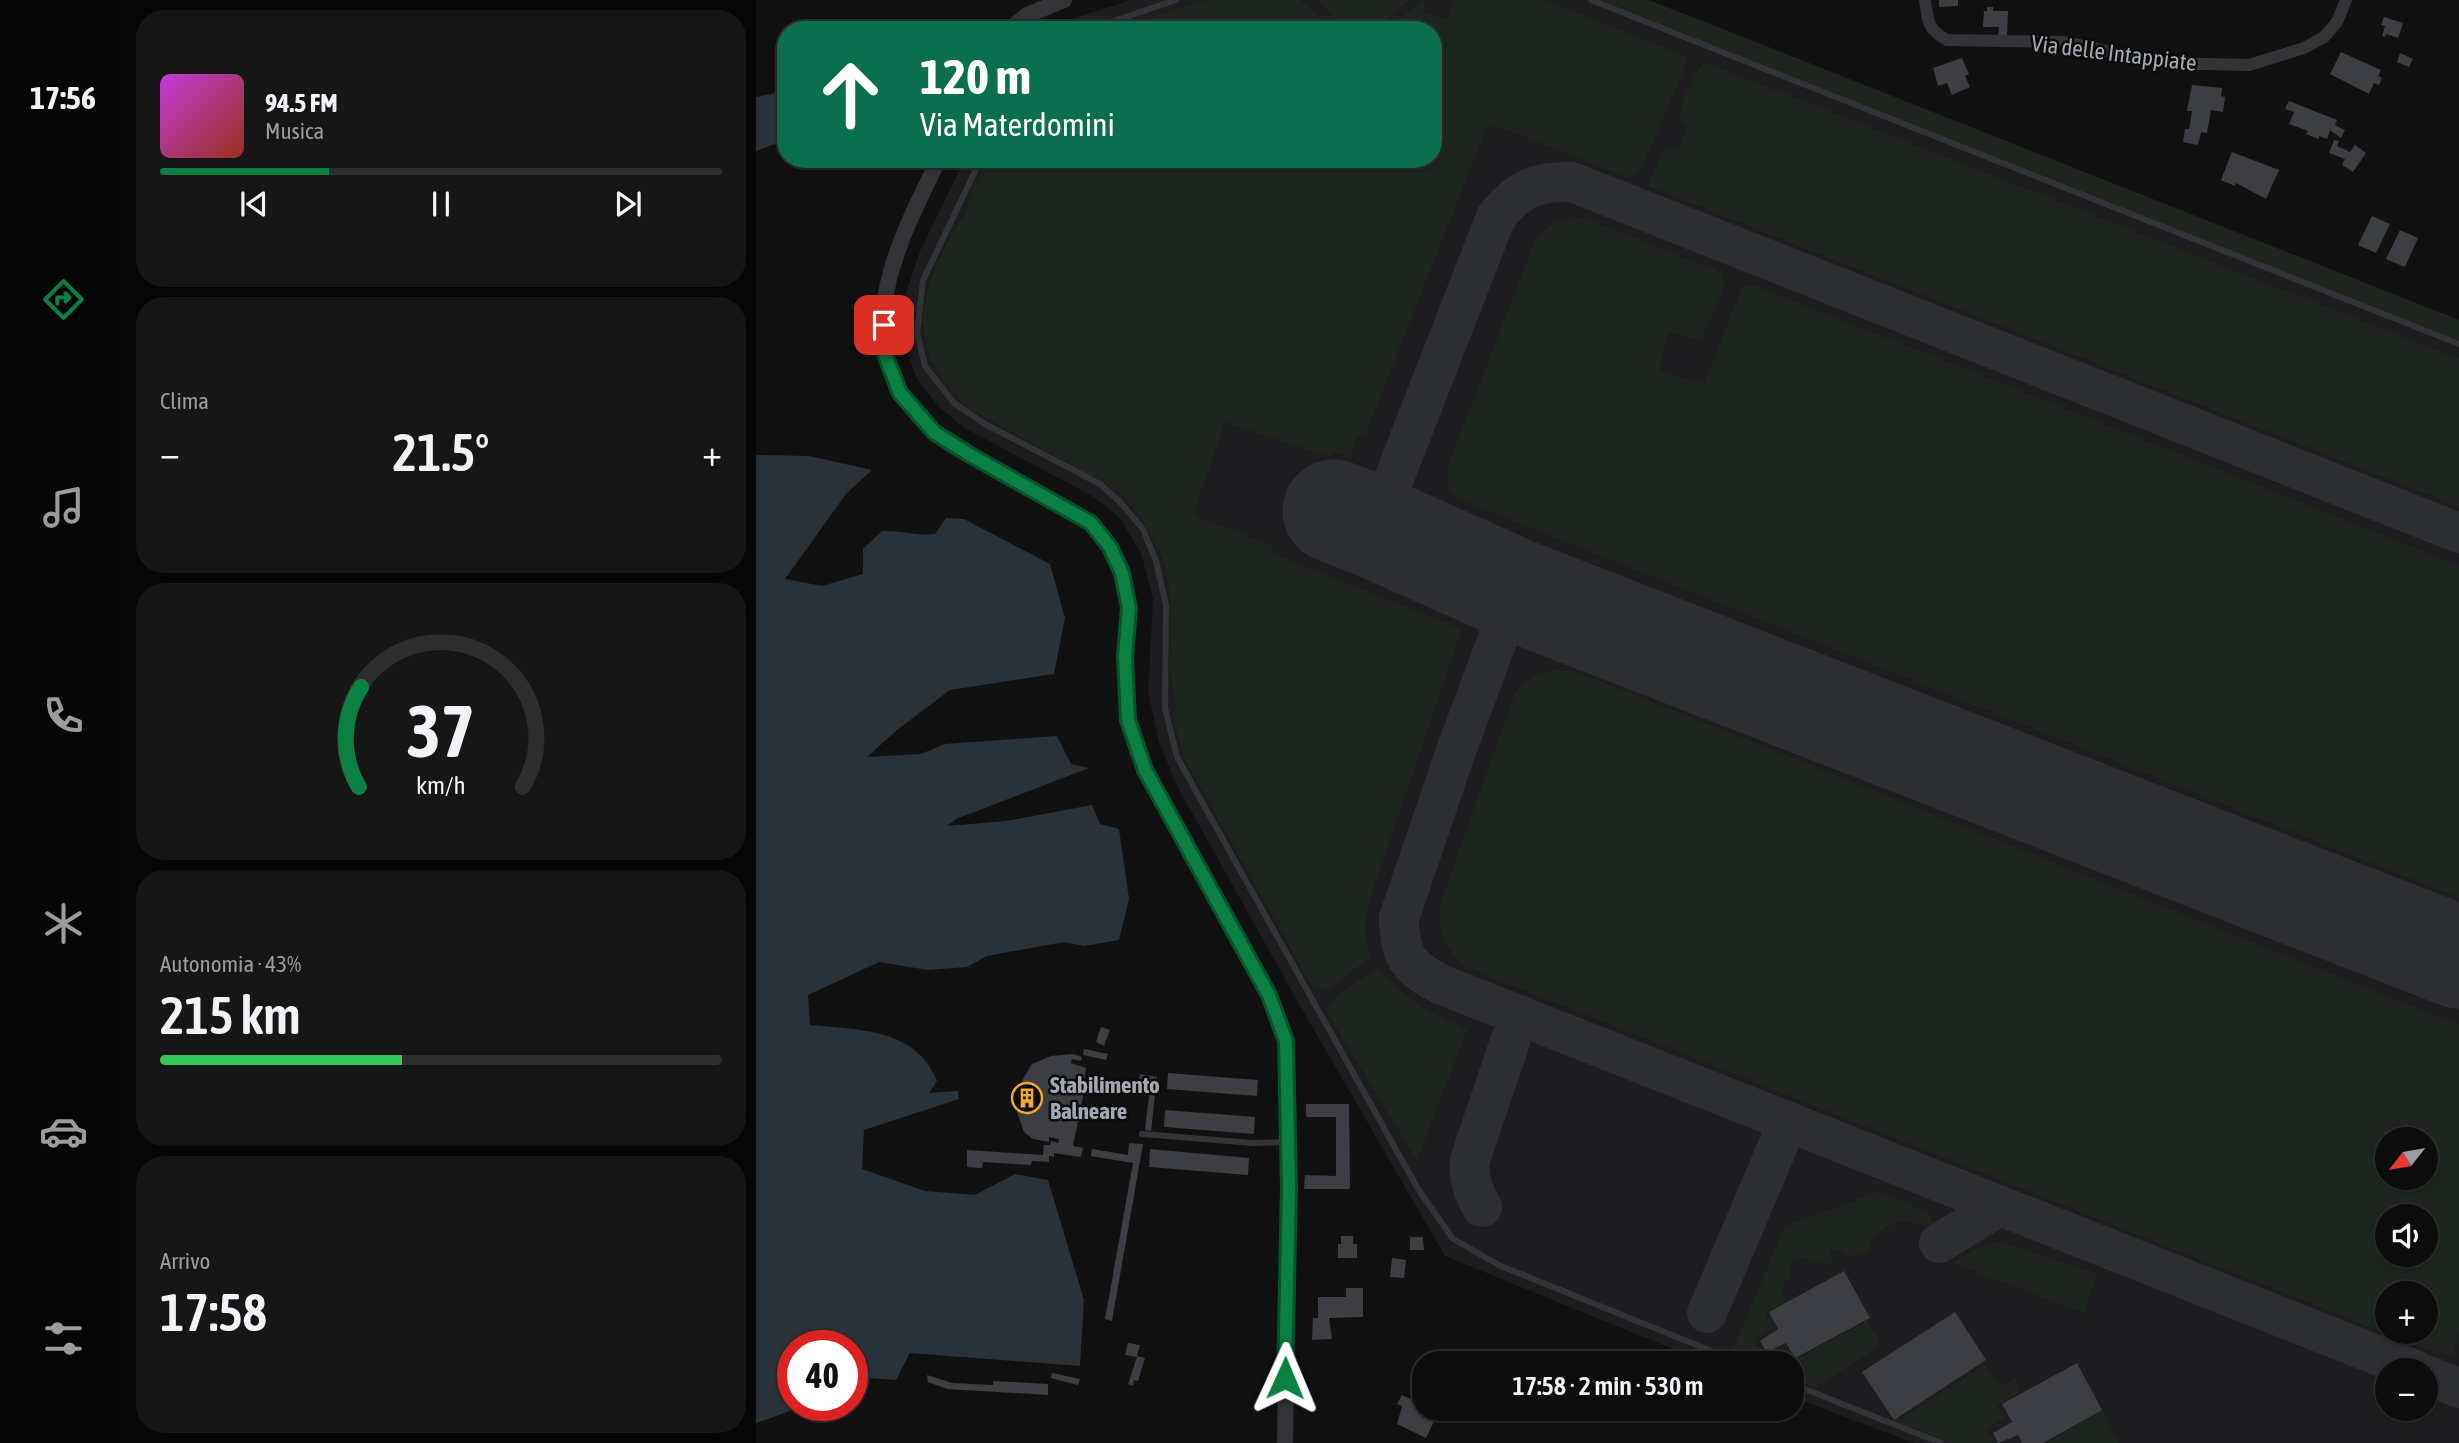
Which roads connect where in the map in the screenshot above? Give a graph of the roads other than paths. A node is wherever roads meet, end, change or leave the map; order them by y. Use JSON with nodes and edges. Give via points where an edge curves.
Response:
{"nodes":[{"id":1,"x":1064,"y":0,"type":"edge"},
{"id":2,"x":1176,"y":0,"type":"edge"},
{"id":3,"x":1591,"y":0,"type":"edge"},
{"id":4,"x":1925,"y":0,"type":"edge"},
{"id":5,"x":2346,"y":0,"type":"edge"},
{"id":6,"x":1020,"y":21,"type":"edge"},
{"id":7,"x":1114,"y":21,"type":"edge"},
{"id":8,"x":935,"y":168,"type":"edge"},
{"id":9,"x":977,"y":168,"type":"edge"},
{"id":10,"x":2459,"y":344,"type":"edge"},
{"id":11,"x":1142,"y":1134,"type":"dead end"},
{"id":12,"x":1288,"y":1142,"type":"junction"},
{"id":13,"x":1711,"y":1351,"type":"edge"},
{"id":14,"x":1804,"y":1389,"type":"edge"},
{"id":15,"x":1285,"y":1443,"type":"edge"},
{"id":16,"x":1941,"y":1443,"type":"edge"}],
"edges":[{"from":1,"to":6,"type":"street"},
{"from":2,"to":7,"type":"lane"},
{"from":3,"to":10,"type":"lane"},
{"from":4,"to":5,"type":"street","name":"Via delle Intappiate","via":[[1928,23],[1947,40],[2066,42],[2161,63],[2249,65],[2304,48],[2323,37]]},
{"from":8,"to":12,"type":"street","via":[[903,232],[884,298],[884,352],[900,393],[935,433],[1091,523],[1110,547],[1122,573],[1129,608],[1125,656],[1128,720],[1145,770],[1269,995],[1286,1041]]},
{"from":9,"to":13,"type":"lane","via":[[923,280],[917,333],[925,366],[954,402],[985,424],[1100,484],[1143,529],[1166,605],[1165,708],[1177,757],[1418,1189],[1453,1239],[1501,1266]]},
{"from":11,"to":12,"type":"lane"},
{"from":12,"to":15,"type":"street"},
{"from":14,"to":16,"type":"lane"}]}
